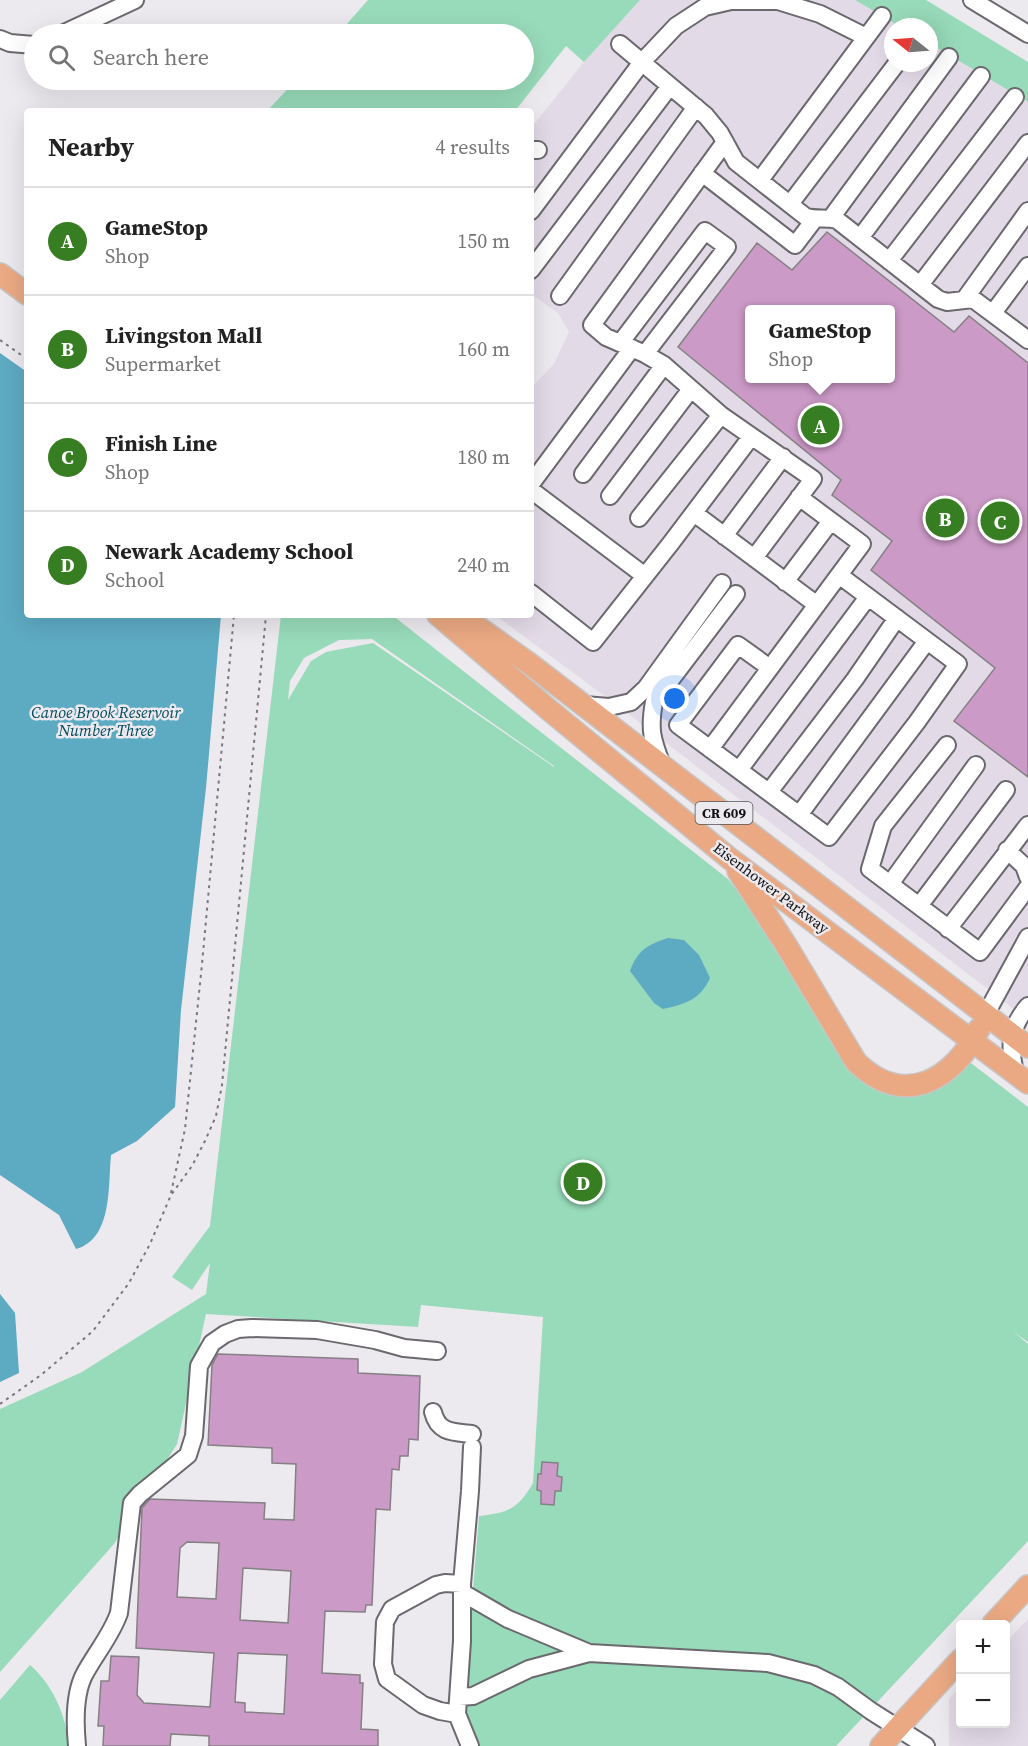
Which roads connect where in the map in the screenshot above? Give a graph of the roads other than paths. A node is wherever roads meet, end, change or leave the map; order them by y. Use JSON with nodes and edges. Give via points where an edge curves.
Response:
{"nodes":[{"id":1,"x":135,"y":0,"type":"edge"},
{"id":2,"x":972,"y":0,"type":"edge"},
{"id":3,"x":882,"y":16,"type":"dead end"},
{"id":4,"x":83,"y":24,"type":"edge"},
{"id":5,"x":1028,"y":34,"type":"edge"},
{"id":6,"x":866,"y":37,"type":"junction"},
{"id":7,"x":0,"y":39,"type":"edge"},
{"id":8,"x":24,"y":44,"type":"edge"},
{"id":9,"x":620,"y":44,"type":"dead end"},
{"id":10,"x":949,"y":57,"type":"dead end"},
{"id":11,"x":642,"y":62,"type":"junction"},
{"id":12,"x":890,"y":72,"type":"edge"},
{"id":13,"x":981,"y":76,"type":"dead end"},
{"id":14,"x":670,"y":86,"type":"junction"},
{"id":15,"x":1015,"y":97,"type":"dead end"},
{"id":16,"x":696,"y":107,"type":"junction"},
{"id":17,"x":725,"y":142,"type":"junction"},
{"id":18,"x":1028,"y":142,"type":"edge"},
{"id":19,"x":702,"y":173,"type":"junction"},
{"id":20,"x":760,"y":180,"type":"junction"},
{"id":21,"x":790,"y":204,"type":"junction"},
{"id":22,"x":534,"y":207,"type":"edge"},
{"id":23,"x":1028,"y":211,"type":"edge"},
{"id":24,"x":823,"y":219,"type":"junction"},
{"id":25,"x":860,"y":238,"type":"junction"},
{"id":26,"x":889,"y":261,"type":"junction"},
{"id":27,"x":534,"y":266,"type":"edge"},
{"id":28,"x":1028,"y":266,"type":"edge"},
{"id":29,"x":0,"y":274,"type":"edge"},
{"id":30,"x":920,"y":285,"type":"junction"},
{"id":31,"x":24,"y":292,"type":"edge"},
{"id":32,"x":560,"y":296,"type":"dead end"},
{"id":33,"x":964,"y":300,"type":"junction"},
{"id":34,"x":993,"y":313,"type":"junction"},
{"id":35,"x":1026,"y":335,"type":"edge"},
{"id":36,"x":633,"y":348,"type":"junction"},
{"id":37,"x":664,"y":366,"type":"junction"},
{"id":38,"x":691,"y":389,"type":"junction"},
{"id":39,"x":721,"y":415,"type":"junction"},
{"id":40,"x":751,"y":437,"type":"junction"},
{"id":41,"x":783,"y":457,"type":"junction"},
{"id":42,"x":583,"y":474,"type":"dead end"},
{"id":43,"x":534,"y":480,"type":"edge"},
{"id":44,"x":534,"y":492,"type":"edge"},
{"id":45,"x":610,"y":496,"type":"dead end"},
{"id":46,"x":799,"y":497,"type":"junction"},
{"id":47,"x":694,"y":513,"type":"junction"},
{"id":48,"x":639,"y":518,"type":"dead end"},
{"id":49,"x":831,"y":520,"type":"junction"},
{"id":50,"x":724,"y":536,"type":"junction"},
{"id":51,"x":754,"y":558,"type":"junction"},
{"id":52,"x":839,"y":575,"type":"junction"},
{"id":53,"x":645,"y":576,"type":"junction"},
{"id":54,"x":785,"y":582,"type":"junction"},
{"id":55,"x":722,"y":583,"type":"dead end"},
{"id":56,"x":736,"y":594,"type":"dead end"},
{"id":57,"x":534,"y":595,"type":"edge"},
{"id":58,"x":868,"y":597,"type":"junction"},
{"id":59,"x":817,"y":605,"type":"junction"},
{"id":60,"x":442,"y":618,"type":"edge"},
{"id":61,"x":465,"y":618,"type":"edge"},
{"id":62,"x":897,"y":618,"type":"junction"},
{"id":63,"x":927,"y":641,"type":"junction"},
{"id":64,"x":770,"y":668,"type":"junction"},
{"id":65,"x":584,"y":705,"type":"junction"},
{"id":66,"x":947,"y":745,"type":"dead end"},
{"id":67,"x":710,"y":749,"type":"junction"},
{"id":68,"x":662,"y":765,"type":"junction"},
{"id":69,"x":976,"y":765,"type":"dead end"},
{"id":70,"x":739,"y":770,"type":"junction"},
{"id":71,"x":1006,"y":790,"type":"dead end"},
{"id":72,"x":769,"y":792,"type":"junction"},
{"id":73,"x":799,"y":815,"type":"junction"},
{"id":74,"x":1028,"y":825,"type":"edge"},
{"id":75,"x":1007,"y":850,"type":"junction"},
{"id":76,"x":729,"y":858,"type":"junction"},
{"id":77,"x":1028,"y":877,"type":"edge"},
{"id":78,"x":890,"y":884,"type":"junction"},
{"id":79,"x":1028,"y":886,"type":"edge"},
{"id":80,"x":919,"y":906,"type":"junction"},
{"id":81,"x":948,"y":929,"type":"junction"},
{"id":82,"x":1028,"y":937,"type":"edge"},
{"id":83,"x":1028,"y":1006,"type":"edge"},
{"id":84,"x":986,"y":1014,"type":"junction"},
{"id":85,"x":973,"y":1040,"type":"junction"},
{"id":86,"x":1020,"y":1041,"type":"edge"},
{"id":87,"x":1021,"y":1078,"type":"edge"},
{"id":88,"x":436,"y":1351,"type":"dead end"},
{"id":89,"x":433,"y":1412,"type":"dead end"},
{"id":90,"x":1028,"y":1586,"type":"edge"},
{"id":91,"x":462,"y":1588,"type":"junction"},
{"id":92,"x":997,"y":1620,"type":"edge"},
{"id":93,"x":589,"y":1653,"type":"junction"},
{"id":94,"x":956,"y":1664,"type":"edge"},
{"id":95,"x":458,"y":1706,"type":"junction"},
{"id":96,"x":898,"y":1728,"type":"junction"},
{"id":97,"x":76,"y":1746,"type":"edge"},
{"id":98,"x":470,"y":1746,"type":"edge"},
{"id":99,"x":881,"y":1746,"type":"edge"},
{"id":100,"x":926,"y":1746,"type":"edge"}],
"edges":[{"from":1,"to":4,"type":"street"},
{"from":2,"to":5,"type":"street"},
{"from":3,"to":6,"type":"street"},
{"from":6,"to":11,"type":"street","via":[[820,14],[778,1],[731,1],[705,7],[676,26]]},
{"from":6,"to":20,"type":"street"},
{"from":7,"to":8,"type":"street"},
{"from":9,"to":11,"type":"street"},
{"from":10,"to":24,"type":"street"},
{"from":11,"to":14,"type":"street"},
{"from":11,"to":22,"type":"street"},
{"from":12,"to":21,"type":"street"},
{"from":13,"to":25,"type":"street"},
{"from":14,"to":16,"type":"street"},
{"from":14,"to":27,"type":"street"},
{"from":15,"to":26,"type":"street"},
{"from":16,"to":17,"type":"street"},
{"from":16,"to":32,"type":"street"},
{"from":17,"to":19,"type":"street"},
{"from":17,"to":20,"type":"street","via":[[736,162]]},
{"from":18,"to":30,"type":"street"},
{"from":19,"to":24,"type":"street","via":[[795,245]]},
{"from":19,"to":36,"type":"street","via":[[592,325],[606,337]]},
{"from":20,"to":21,"type":"street"},
{"from":21,"to":24,"type":"street","via":[[806,217]]},
{"from":23,"to":33,"type":"street"},
{"from":24,"to":25,"type":"street","via":[[837,220]]},
{"from":25,"to":26,"type":"street"},
{"from":26,"to":30,"type":"street"},
{"from":28,"to":34,"type":"street"},
{"from":29,"to":31,"type":"main road"},
{"from":30,"to":33,"type":"street","via":[[938,299]]},
{"from":33,"to":34,"type":"street","via":[[973,299]]},
{"from":34,"to":35,"type":"street"},
{"from":36,"to":36,"type":"street","via":[[727,247],[705,231]]},
{"from":36,"to":37,"type":"street"},
{"from":36,"to":43,"type":"street"},
{"from":37,"to":38,"type":"street"},
{"from":37,"to":42,"type":"street"},
{"from":38,"to":39,"type":"street"},
{"from":38,"to":45,"type":"street"},
{"from":39,"to":40,"type":"street"},
{"from":39,"to":48,"type":"street"},
{"from":40,"to":41,"type":"street"},
{"from":40,"to":47,"type":"street"},
{"from":41,"to":46,"type":"street","via":[[813,479]]},
{"from":41,"to":50,"type":"street"},
{"from":44,"to":53,"type":"street"},
{"from":46,"to":49,"type":"street"},
{"from":46,"to":51,"type":"street"},
{"from":47,"to":50,"type":"street"},
{"from":47,"to":53,"type":"street"},
{"from":49,"to":52,"type":"street","via":[[862,544]]},
{"from":49,"to":54,"type":"street"},
{"from":50,"to":51,"type":"street"},
{"from":51,"to":54,"type":"street"},
{"from":52,"to":58,"type":"street"},
{"from":52,"to":59,"type":"street"},
{"from":53,"to":57,"type":"street","via":[[593,642]]},
{"from":54,"to":59,"type":"street"},
{"from":55,"to":65,"type":"street","via":[[646,688],[631,702],[609,707]]},
{"from":56,"to":68,"type":"street","via":[[654,702],[650,724]]},
{"from":58,"to":62,"type":"street"},
{"from":58,"to":70,"type":"street"},
{"from":59,"to":64,"type":"street"},
{"from":60,"to":76,"type":"main road","name":"Eisenhower Parkway","number":"CR 609"},
{"from":61,"to":65,"type":"main road","name":"Eisenhower Parkway","number":"CR 609"},
{"from":62,"to":63,"type":"street"},
{"from":62,"to":72,"type":"street"},
{"from":63,"to":73,"type":"street"},
{"from":63,"to":73,"type":"street","via":[[958,664],[917,722],[829,837]]},
{"from":64,"to":67,"type":"street"},
{"from":64,"to":67,"type":"street","via":[[738,645],[678,725]]},
{"from":65,"to":68,"type":"main road","name":"Eisenhower Parkway","number":"CR 609"},
{"from":66,"to":78,"type":"street","via":[[883,826],[870,869]]},
{"from":67,"to":70,"type":"street"},
{"from":68,"to":84,"type":"main road","name":"Eisenhower Parkway","number":"CR 609"},
{"from":69,"to":78,"type":"street"},
{"from":70,"to":72,"type":"street"},
{"from":71,"to":80,"type":"street"},
{"from":72,"to":73,"type":"street"},
{"from":74,"to":75,"type":"street"},
{"from":75,"to":77,"type":"street","via":[[1024,866]]},
{"from":75,"to":81,"type":"street"},
{"from":76,"to":85,"type":"main road","name":"Eisenhower Parkway","number":"CR 609"},
{"from":76,"to":85,"type":"main road","via":[[856,1062],[866,1072],[897,1085],[917,1085],[952,1066]]},
{"from":78,"to":80,"type":"street"},
{"from":79,"to":81,"type":"street","via":[[981,952]]},
{"from":80,"to":81,"type":"street"},
{"from":82,"to":84,"type":"street"},
{"from":83,"to":86,"type":"street","via":[[1022,1012]]},
{"from":84,"to":85,"type":"main road"},
{"from":84,"to":86,"type":"main road","name":"Eisenhower Parkway","number":"CR 609"},
{"from":85,"to":87,"type":"main road","name":"Eisenhower Parkway","number":"CR 609"},
{"from":86,"to":87,"type":"street","via":[[1010,1050]]},
{"from":88,"to":97,"type":"street","via":[[317,1330],[238,1329],[212,1343],[199,1366],[194,1436],[188,1455],[132,1503],[119,1613],[83,1678]]},
{"from":89,"to":91,"type":"street","via":[[444,1429],[472,1441]]},
{"from":90,"to":92,"type":"main road"},
{"from":91,"to":93,"type":"street","via":[[508,1619]]},
{"from":91,"to":95,"type":"street"},
{"from":91,"to":95,"type":"street","via":[[445,1583],[436,1585],[392,1609],[385,1622],[383,1664],[387,1679],[423,1705],[440,1711]]},
{"from":93,"to":95,"type":"street","via":[[530,1670]]},
{"from":93,"to":96,"type":"street","via":[[768,1663],[792,1668],[838,1687]]},
{"from":94,"to":96,"type":"main road"},
{"from":95,"to":98,"type":"street"},
{"from":96,"to":99,"type":"main road"},
{"from":96,"to":100,"type":"street"}]}
